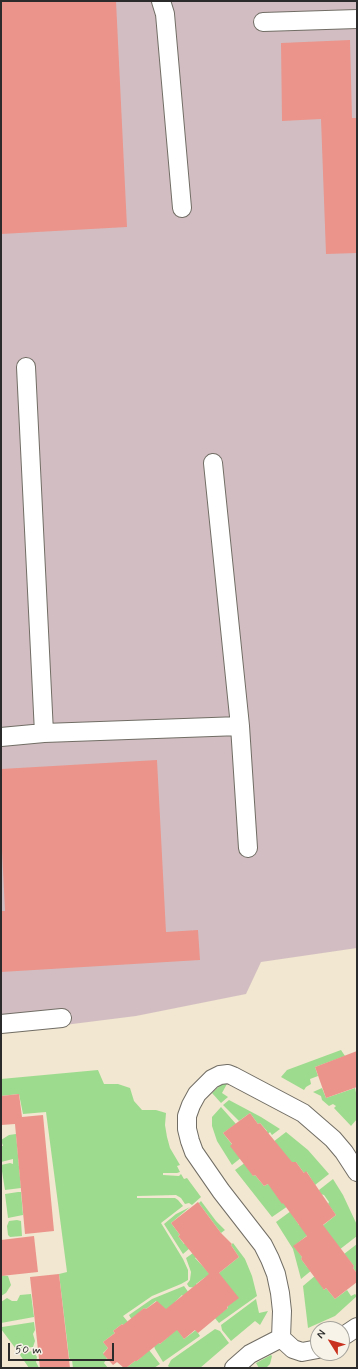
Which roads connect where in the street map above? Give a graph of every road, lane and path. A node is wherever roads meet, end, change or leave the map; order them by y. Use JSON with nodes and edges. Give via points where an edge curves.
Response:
{"nodes":[{"id":1,"x":161,"y":1,"type":"edge"},
{"id":2,"x":357,"y":19,"type":"edge"},
{"id":3,"x":263,"y":22,"type":"dead end"},
{"id":4,"x":182,"y":208,"type":"dead end"},
{"id":5,"x":26,"y":367,"type":"dead end"},
{"id":6,"x":213,"y":463,"type":"dead end"},
{"id":7,"x":240,"y":726,"type":"junction"},
{"id":8,"x":44,"y":733,"type":"junction"},
{"id":9,"x":1,"y":737,"type":"edge"},
{"id":10,"x":248,"y":848,"type":"dead end"},
{"id":11,"x":62,"y":1018,"type":"dead end"},
{"id":12,"x":1,"y":1024,"type":"edge"},
{"id":13,"x":357,"y":1172,"type":"edge"},
{"id":14,"x":282,"y":1338,"type":"junction"},
{"id":15,"x":310,"y":1350,"type":"edge"},
{"id":16,"x":234,"y":1368,"type":"edge"}],
"edges":[{"from":1,"to":4,"type":"street","via":[[165,14]]},
{"from":2,"to":3,"type":"street"},
{"from":5,"to":8,"type":"street"},
{"from":6,"to":7,"type":"street"},
{"from":7,"to":8,"type":"street"},
{"from":7,"to":10,"type":"street"},
{"from":8,"to":9,"type":"street"},
{"from":11,"to":12,"type":"street"},
{"from":13,"to":14,"type":"street","via":[[333,1139],[303,1113],[233,1076],[220,1075],[212,1079],[197,1094],[191,1105],[187,1116],[187,1129],[194,1152],[263,1245],[276,1274],[282,1311]]},
{"from":14,"to":15,"type":"street","via":[[293,1349],[302,1352]]},
{"from":14,"to":16,"type":"street","via":[[250,1354]]}]}
